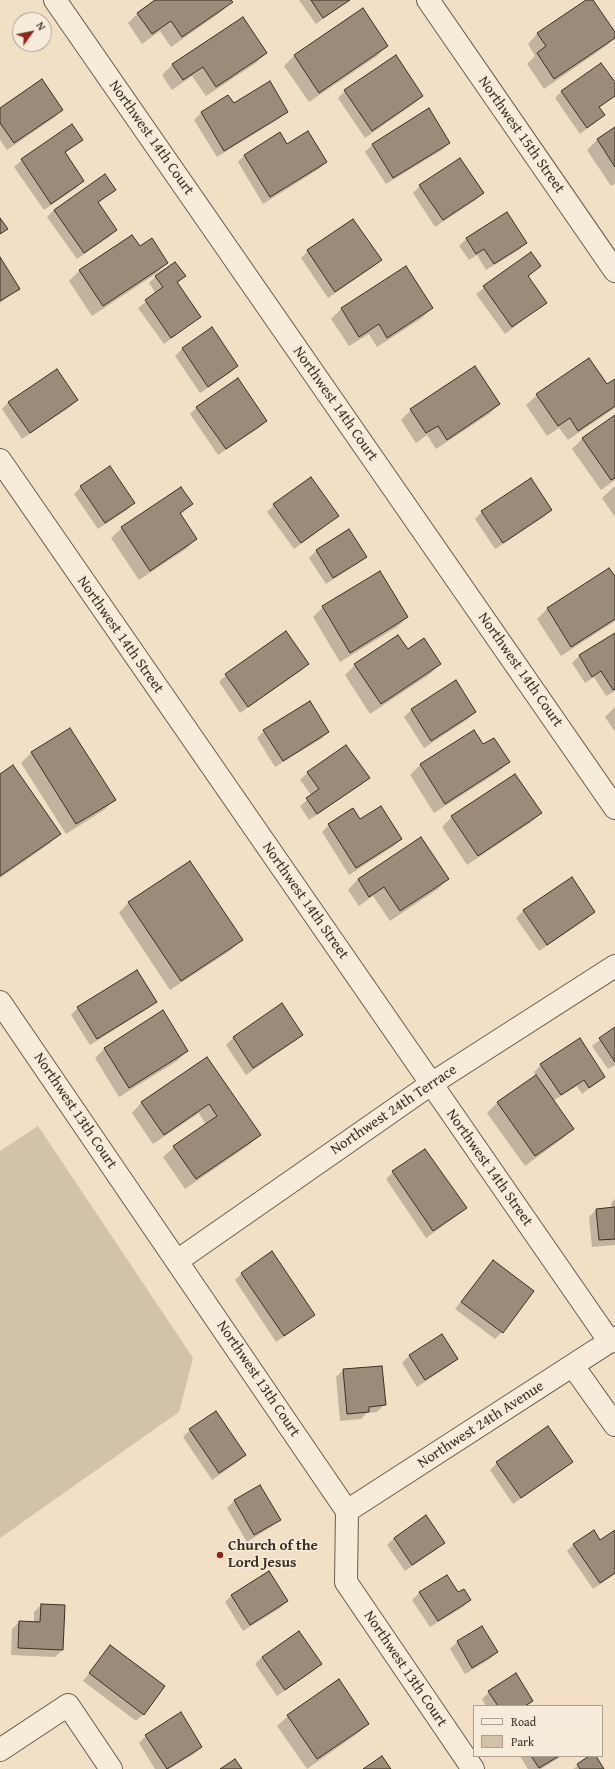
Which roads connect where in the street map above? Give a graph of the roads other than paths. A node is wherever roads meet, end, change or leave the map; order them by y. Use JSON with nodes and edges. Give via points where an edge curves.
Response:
{"nodes":[{"id":1,"x":55,"y":0,"type":"edge"},
{"id":2,"x":428,"y":0,"type":"edge"},
{"id":3,"x":615,"y":271,"type":"edge"},
{"id":4,"x":0,"y":460,"type":"edge"},
{"id":5,"x":615,"y":808,"type":"edge"},
{"id":6,"x":615,"y":966,"type":"edge"},
{"id":7,"x":0,"y":1002,"type":"edge"},
{"id":8,"x":430,"y":1084,"type":"junction"},
{"id":9,"x":178,"y":1261,"type":"junction"},
{"id":10,"x":612,"y":1340,"type":"edge"},
{"id":11,"x":573,"y":1366,"type":"junction"},
{"id":12,"x":615,"y":1425,"type":"edge"},
{"id":13,"x":347,"y":1511,"type":"junction"},
{"id":14,"x":0,"y":1750,"type":"edge"},
{"id":15,"x":111,"y":1769,"type":"edge"},
{"id":16,"x":473,"y":1769,"type":"edge"}],
"edges":[{"from":1,"to":5,"type":"street","name":"Northwest 14th Court"},
{"from":2,"to":3,"type":"street","name":"Northwest 15th Street"},
{"from":4,"to":8,"type":"street","name":"Northwest 14th Street"},
{"from":6,"to":8,"type":"street","name":"Northwest 24th Terrace"},
{"from":7,"to":9,"type":"street","name":"Northwest 13th Court"},
{"from":8,"to":9,"type":"street","name":"Northwest 24th Terrace"},
{"from":8,"to":10,"type":"street","name":"Northwest 14th Street"},
{"from":9,"to":13,"type":"street","name":"Northwest 13th Court"},
{"from":10,"to":11,"type":"street","name":"Northwest 24th Avenue"},
{"from":11,"to":12,"type":"street"},
{"from":11,"to":13,"type":"street","name":"Northwest 24th Avenue"},
{"from":13,"to":16,"type":"street","name":"Northwest 13th Court","via":[[346,1582]]},
{"from":14,"to":15,"type":"street","via":[[68,1705]]}]}
